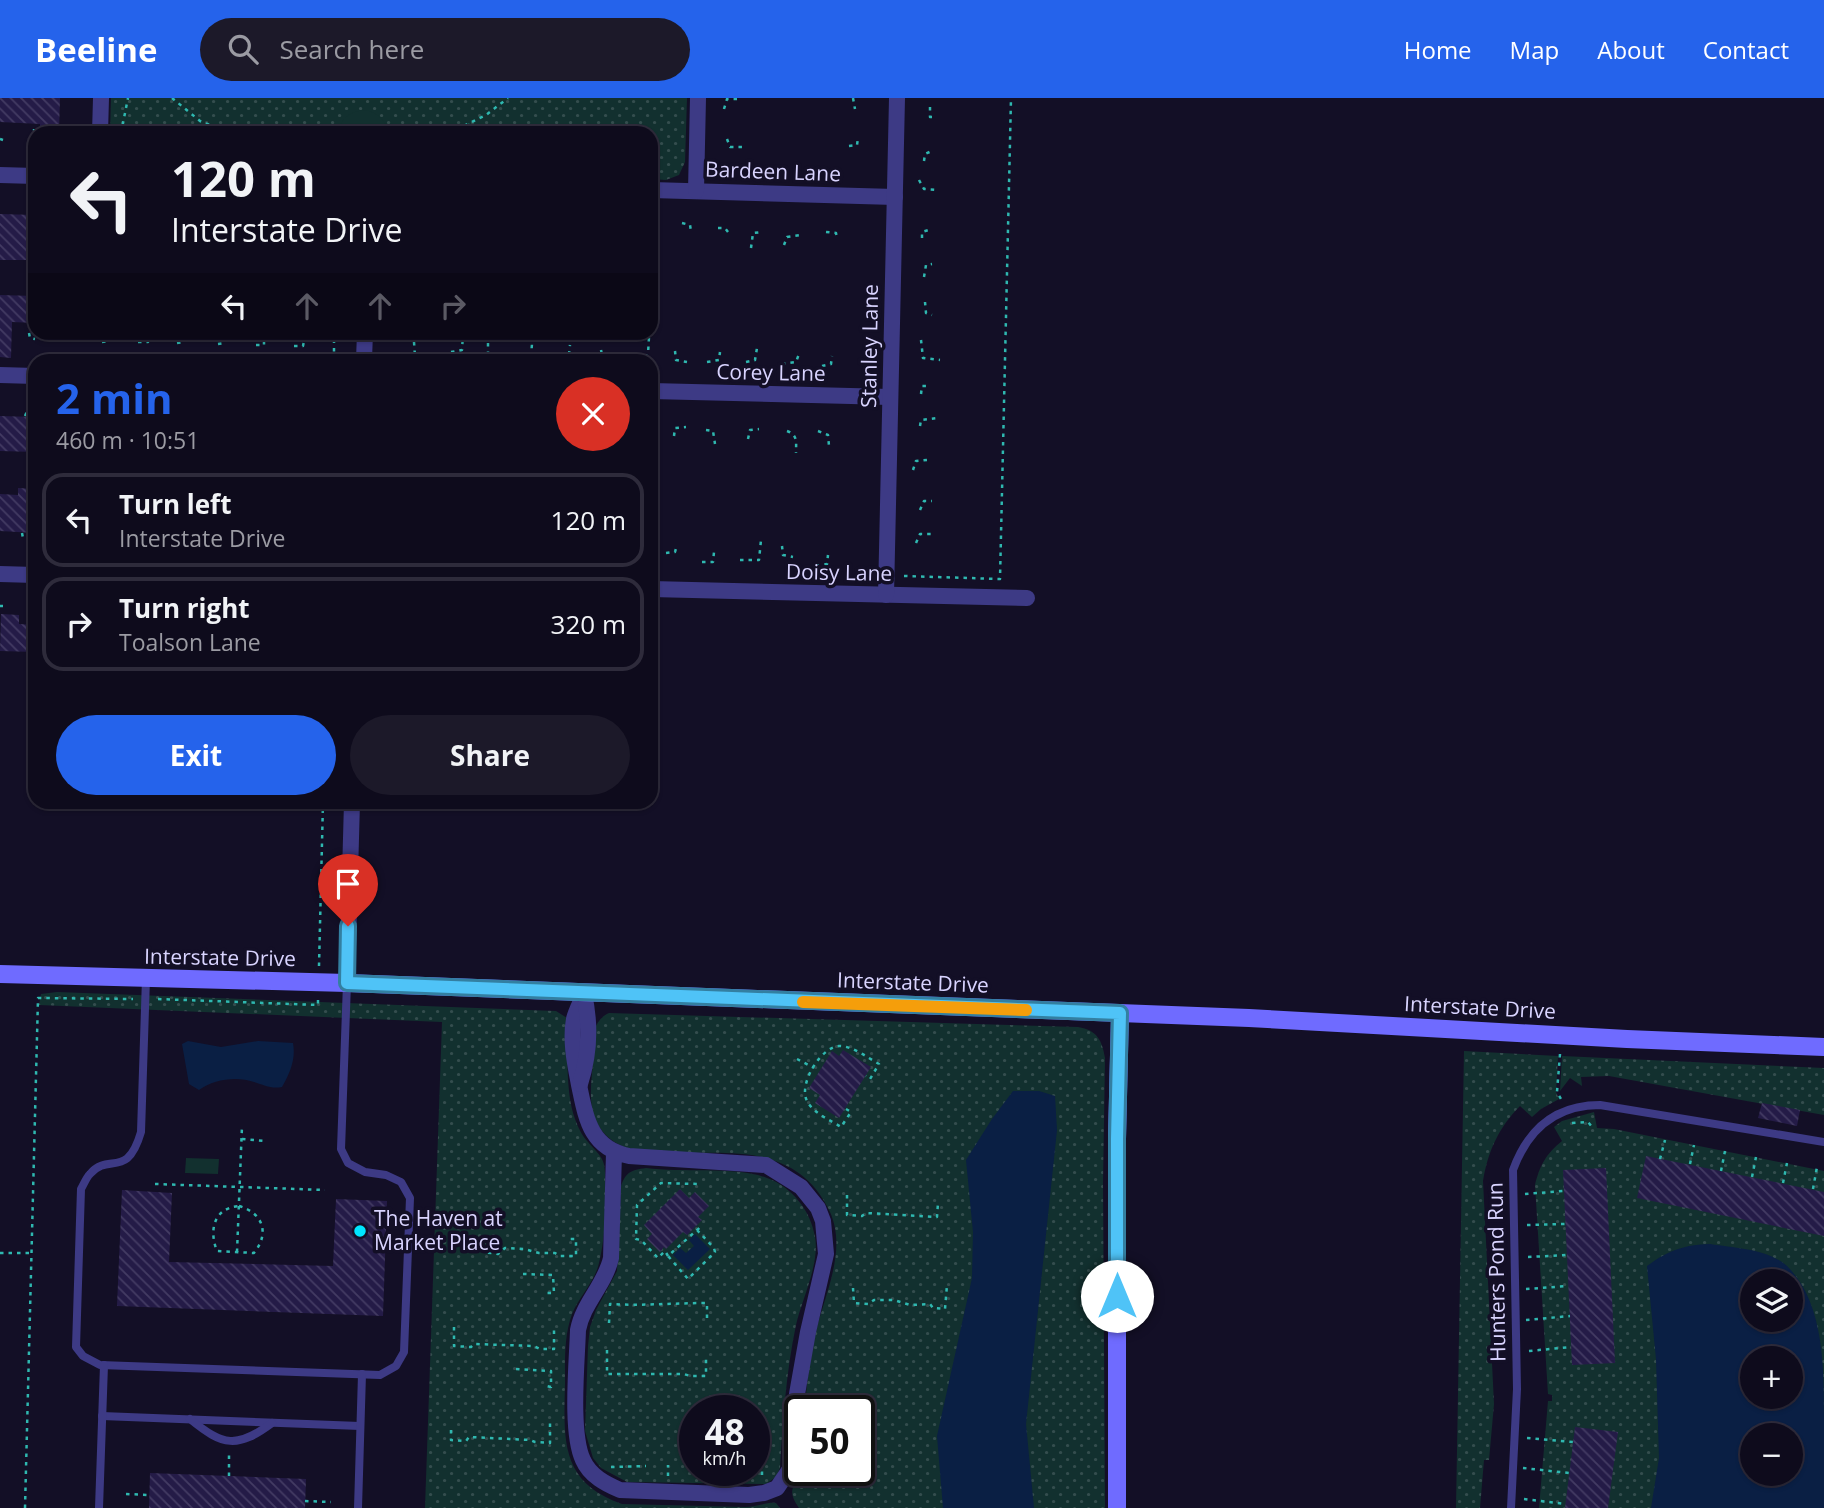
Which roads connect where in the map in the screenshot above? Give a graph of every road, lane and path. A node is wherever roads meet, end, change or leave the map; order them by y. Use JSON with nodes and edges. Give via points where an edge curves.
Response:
{"nodes":[{"id":1,"x":101,"y":98,"type":"edge"},
{"id":2,"x":128,"y":98,"type":"edge"},
{"id":3,"x":172,"y":98,"type":"edge"},
{"id":4,"x":508,"y":98,"type":"edge"},
{"id":5,"x":698,"y":98,"type":"edge"},
{"id":6,"x":853,"y":98,"type":"edge"},
{"id":7,"x":897,"y":98,"type":"edge"},
{"id":8,"x":1012,"y":98,"type":"edge"},
{"id":9,"x":737,"y":99,"type":"edge"},
{"id":10,"x":930,"y":107,"type":"dead end"},
{"id":11,"x":724,"y":109,"type":"dead end"},
{"id":12,"x":855,"y":110,"type":"dead end"},
{"id":13,"x":935,"y":117,"type":"dead end"},
{"id":14,"x":468,"y":124,"type":"joint"},
{"id":15,"x":100,"y":126,"type":"edge"},
{"id":16,"x":122,"y":126,"type":"edge"},
{"id":17,"x":212,"y":126,"type":"edge"},
{"id":18,"x":464,"y":126,"type":"edge"},
{"id":19,"x":858,"y":138,"type":"dead end"},
{"id":20,"x":727,"y":139,"type":"dead end"},
{"id":21,"x":849,"y":146,"type":"dead end"},
{"id":22,"x":746,"y":147,"type":"dead end"},
{"id":23,"x":934,"y":150,"type":"dead end"},
{"id":24,"x":924,"y":161,"type":"dead end"},
{"id":25,"x":0,"y":175,"type":"edge"},
{"id":26,"x":28,"y":176,"type":"edge"},
{"id":27,"x":919,"y":180,"type":"dead end"},
{"id":28,"x":658,"y":190,"type":"edge"},
{"id":29,"x":938,"y":190,"type":"dead end"},
{"id":30,"x":696,"y":191,"type":"junction"},
{"id":31,"x":895,"y":197,"type":"junction"},
{"id":32,"x":28,"y":213,"type":"edge"},
{"id":33,"x":682,"y":223,"type":"dead end"},
{"id":34,"x":28,"y":226,"type":"dead end"},
{"id":35,"x":718,"y":228,"type":"dead end"},
{"id":36,"x":932,"y":229,"type":"dead end"},
{"id":37,"x":691,"y":231,"type":"dead end"},
{"id":38,"x":728,"y":232,"type":"dead end"},
{"id":39,"x":762,"y":232,"type":"dead end"},
{"id":40,"x":827,"y":232,"type":"dead end"},
{"id":41,"x":801,"y":235,"type":"dead end"},
{"id":42,"x":922,"y":238,"type":"dead end"},
{"id":43,"x":837,"y":239,"type":"dead end"},
{"id":44,"x":785,"y":245,"type":"dead end"},
{"id":45,"x":751,"y":248,"type":"dead end"},
{"id":46,"x":933,"y":264,"type":"dead end"},
{"id":47,"x":924,"y":277,"type":"dead end"},
{"id":48,"x":925,"y":302,"type":"dead end"},
{"id":49,"x":932,"y":315,"type":"dead end"},
{"id":50,"x":66,"y":340,"type":"edge"},
{"id":51,"x":109,"y":340,"type":"edge"},
{"id":52,"x":148,"y":340,"type":"edge"},
{"id":53,"x":183,"y":340,"type":"edge"},
{"id":54,"x":225,"y":340,"type":"edge"},
{"id":55,"x":463,"y":340,"type":"edge"},
{"id":56,"x":921,"y":340,"type":"dead end"},
{"id":57,"x":74,"y":341,"type":"dead end"},
{"id":58,"x":264,"y":341,"type":"dead end"},
{"id":59,"x":304,"y":341,"type":"dead end"},
{"id":60,"x":102,"y":342,"type":"dead end"},
{"id":61,"x":138,"y":342,"type":"dead end"},
{"id":62,"x":414,"y":342,"type":"dead end"},
{"id":63,"x":177,"y":343,"type":"dead end"},
{"id":64,"x":218,"y":344,"type":"dead end"},
{"id":65,"x":488,"y":344,"type":"dead end"},
{"id":66,"x":532,"y":344,"type":"dead end"},
{"id":67,"x":256,"y":345,"type":"dead end"},
{"id":68,"x":570,"y":345,"type":"dead end"},
{"id":69,"x":294,"y":346,"type":"dead end"},
{"id":70,"x":757,"y":348,"type":"dead end"},
{"id":71,"x":601,"y":350,"type":"dead end"},
{"id":72,"x":675,"y":351,"type":"dead end"},
{"id":73,"x":451,"y":352,"type":"dead end"},
{"id":74,"x":720,"y":352,"type":"dead end"},
{"id":75,"x":415,"y":354,"type":"edge"},
{"id":76,"x":488,"y":354,"type":"edge"},
{"id":77,"x":531,"y":354,"type":"edge"},
{"id":78,"x":569,"y":354,"type":"edge"},
{"id":79,"x":602,"y":354,"type":"edge"},
{"id":80,"x":799,"y":354,"type":"dead end"},
{"id":81,"x":832,"y":356,"type":"dead end"},
{"id":82,"x":940,"y":360,"type":"dead end"},
{"id":83,"x":687,"y":362,"type":"dead end"},
{"id":84,"x":708,"y":362,"type":"dead end"},
{"id":85,"x":746,"y":362,"type":"dead end"},
{"id":86,"x":782,"y":364,"type":"dead end"},
{"id":87,"x":822,"y":366,"type":"dead end"},
{"id":88,"x":0,"y":375,"type":"edge"},
{"id":89,"x":28,"y":376,"type":"edge"},
{"id":90,"x":928,"y":386,"type":"dead end"},
{"id":91,"x":658,"y":391,"type":"edge"},
{"id":92,"x":921,"y":394,"type":"dead end"},
{"id":93,"x":890,"y":397,"type":"junction"},
{"id":94,"x":28,"y":409,"type":"edge"},
{"id":95,"x":25,"y":416,"type":"dead end"},
{"id":96,"x":937,"y":418,"type":"dead end"},
{"id":97,"x":919,"y":426,"type":"dead end"},
{"id":98,"x":686,"y":427,"type":"dead end"},
{"id":99,"x":760,"y":429,"type":"dead end"},
{"id":100,"x":706,"y":430,"type":"dead end"},
{"id":101,"x":786,"y":431,"type":"dead end"},
{"id":102,"x":818,"y":432,"type":"dead end"},
{"id":103,"x":674,"y":436,"type":"dead end"},
{"id":104,"x":748,"y":439,"type":"dead end"},
{"id":105,"x":715,"y":444,"type":"dead end"},
{"id":106,"x":829,"y":446,"type":"dead end"},
{"id":107,"x":796,"y":453,"type":"dead end"},
{"id":108,"x":927,"y":460,"type":"dead end"},
{"id":109,"x":913,"y":470,"type":"dead end"},
{"id":110,"x":932,"y":501,"type":"dead end"},
{"id":111,"x":920,"y":510,"type":"dead end"},
{"id":112,"x":22,"y":533,"type":"dead end"},
{"id":113,"x":935,"y":534,"type":"dead end"},
{"id":114,"x":28,"y":539,"type":"edge"},
{"id":115,"x":761,"y":540,"type":"dead end"},
{"id":116,"x":916,"y":543,"type":"dead end"},
{"id":117,"x":677,"y":545,"type":"dead end"},
{"id":118,"x":782,"y":547,"type":"dead end"},
{"id":119,"x":714,"y":552,"type":"dead end"},
{"id":120,"x":666,"y":553,"type":"dead end"},
{"id":121,"x":828,"y":555,"type":"dead end"},
{"id":122,"x":793,"y":557,"type":"dead end"},
{"id":123,"x":740,"y":560,"type":"dead end"},
{"id":124,"x":702,"y":562,"type":"dead end"},
{"id":125,"x":817,"y":566,"type":"dead end"},
{"id":126,"x":0,"y":574,"type":"edge"},
{"id":127,"x":28,"y":575,"type":"edge"},
{"id":128,"x":899,"y":576,"type":"dead end"},
{"id":129,"x":658,"y":589,"type":"edge"},
{"id":130,"x":886,"y":595,"type":"junction"},
{"id":131,"x":1027,"y":598,"type":"dead end"},
{"id":132,"x":323,"y":809,"type":"edge"},
{"id":133,"x":352,"y":809,"type":"edge"},
{"id":134,"x":319,"y":969,"type":"dead end"},
{"id":135,"x":0,"y":974,"type":"edge"},
{"id":136,"x":146,"y":978,"type":"junction"},
{"id":137,"x":347,"y":983,"type":"junction"},
{"id":138,"x":584,"y":994,"type":"junction"},
{"id":139,"x":1120,"y":1013,"type":"junction"},
{"id":140,"x":1824,"y":1047,"type":"edge"},
{"id":141,"x":1560,"y":1054,"type":"dead end"},
{"id":142,"x":797,"y":1059,"type":"dead end"},
{"id":143,"x":814,"y":1068,"type":"junction"},
{"id":144,"x":866,"y":1076,"type":"dead end"},
{"id":145,"x":1561,"y":1099,"type":"dead end"},
{"id":146,"x":846,"y":1109,"type":"dead end"},
{"id":147,"x":1569,"y":1120,"type":"dead end"},
{"id":148,"x":242,"y":1126,"type":"dead end"},
{"id":149,"x":1593,"y":1128,"type":"dead end"},
{"id":150,"x":242,"y":1139,"type":"junction"},
{"id":151,"x":1665,"y":1140,"type":"dead end"},
{"id":152,"x":266,"y":1141,"type":"dead end"},
{"id":153,"x":1824,"y":1142,"type":"edge"},
{"id":154,"x":1694,"y":1145,"type":"dead end"},
{"id":155,"x":1725,"y":1152,"type":"dead end"},
{"id":156,"x":614,"y":1153,"type":"junction"},
{"id":157,"x":1756,"y":1157,"type":"dead end"},
{"id":158,"x":1660,"y":1159,"type":"dead end"},
{"id":159,"x":1787,"y":1163,"type":"dead end"},
{"id":160,"x":1690,"y":1164,"type":"dead end"},
{"id":161,"x":1817,"y":1167,"type":"dead end"},
{"id":162,"x":1721,"y":1171,"type":"dead end"},
{"id":163,"x":1752,"y":1177,"type":"dead end"},
{"id":164,"x":1783,"y":1183,"type":"dead end"},
{"id":165,"x":155,"y":1184,"type":"dead end"},
{"id":166,"x":698,"y":1184,"type":"dead end"},
{"id":167,"x":239,"y":1187,"type":"junction"},
{"id":168,"x":1813,"y":1189,"type":"dead end"},
{"id":169,"x":325,"y":1190,"type":"dead end"},
{"id":170,"x":1563,"y":1191,"type":"dead end"},
{"id":171,"x":847,"y":1195,"type":"dead end"},
{"id":172,"x":1513,"y":1195,"type":"junction"},
{"id":173,"x":938,"y":1203,"type":"dead end"},
{"id":174,"x":239,"y":1206,"type":"junction"},
{"id":175,"x":1565,"y":1224,"type":"dead end"},
{"id":176,"x":702,"y":1226,"type":"dead end"},
{"id":177,"x":1514,"y":1226,"type":"junction"},
{"id":178,"x":697,"y":1230,"type":"junction"},
{"id":179,"x":681,"y":1236,"type":"dead end"},
{"id":180,"x":570,"y":1239,"type":"dead end"},
{"id":181,"x":483,"y":1240,"type":"dead end"},
{"id":182,"x":685,"y":1240,"type":"junction"},
{"id":183,"x":237,"y":1252,"type":"junction"},
{"id":184,"x":0,"y":1253,"type":"edge"},
{"id":185,"x":32,"y":1253,"type":"dead end"},
{"id":186,"x":1567,"y":1255,"type":"dead end"},
{"id":187,"x":667,"y":1256,"type":"junction"},
{"id":188,"x":1514,"y":1258,"type":"junction"},
{"id":189,"x":523,"y":1274,"type":"dead end"},
{"id":190,"x":947,"y":1285,"type":"dead end"},
{"id":191,"x":1568,"y":1286,"type":"dead end"},
{"id":192,"x":853,"y":1288,"type":"dead end"},
{"id":193,"x":1515,"y":1290,"type":"junction"},
{"id":194,"x":546,"y":1293,"type":"dead end"},
{"id":195,"x":1570,"y":1316,"type":"dead end"},
{"id":196,"x":1516,"y":1321,"type":"junction"},
{"id":197,"x":609,"y":1322,"type":"dead end"},
{"id":198,"x":707,"y":1322,"type":"dead end"},
{"id":199,"x":454,"y":1327,"type":"dead end"},
{"id":200,"x":554,"y":1330,"type":"dead end"},
{"id":201,"x":1571,"y":1347,"type":"dead end"},
{"id":202,"x":607,"y":1350,"type":"dead end"},
{"id":203,"x":1517,"y":1353,"type":"junction"},
{"id":204,"x":706,"y":1356,"type":"dead end"},
{"id":205,"x":104,"y":1365,"type":"junction"},
{"id":206,"x":516,"y":1369,"type":"dead end"},
{"id":207,"x":362,"y":1374,"type":"junction"},
{"id":208,"x":547,"y":1387,"type":"dead end"},
{"id":209,"x":102,"y":1416,"type":"junction"},
{"id":210,"x":190,"y":1419,"type":"junction"},
{"id":211,"x":273,"y":1422,"type":"junction"},
{"id":212,"x":550,"y":1422,"type":"dead end"},
{"id":213,"x":360,"y":1426,"type":"junction"},
{"id":214,"x":451,"y":1430,"type":"dead end"},
{"id":215,"x":1515,"y":1437,"type":"junction"},
{"id":216,"x":1573,"y":1442,"type":"dead end"},
{"id":217,"x":229,"y":1451,"type":"dead end"},
{"id":218,"x":646,"y":1466,"type":"dead end"},
{"id":219,"x":606,"y":1467,"type":"dead end"},
{"id":220,"x":1513,"y":1468,"type":"junction"},
{"id":221,"x":1569,"y":1473,"type":"dead end"},
{"id":222,"x":229,"y":1476,"type":"dead end"},
{"id":223,"x":126,"y":1494,"type":"dead end"},
{"id":224,"x":149,"y":1495,"type":"dead end"},
{"id":225,"x":305,"y":1501,"type":"dead end"},
{"id":226,"x":331,"y":1502,"type":"dead end"},
{"id":227,"x":1511,"y":1503,"type":"edge"},
{"id":228,"x":1566,"y":1504,"type":"dead end"},
{"id":229,"x":99,"y":1508,"type":"edge"},
{"id":230,"x":358,"y":1508,"type":"edge"},
{"id":231,"x":1117,"y":1508,"type":"edge"}],
"edges":[{"from":1,"to":15,"type":"street"},
{"from":2,"to":16,"type":"path"},
{"from":3,"to":17,"type":"path"},
{"from":4,"to":14,"type":"path"},
{"from":5,"to":30,"type":"street"},
{"from":6,"to":12,"type":"path"},
{"from":7,"to":31,"type":"street","name":"Stanley Lane"},
{"from":8,"to":128,"type":"path","via":[[1000,579]]},
{"from":9,"to":11,"type":"path","via":[[727,99]]},
{"from":10,"to":13,"type":"path","via":[[930,117]]},
{"from":14,"to":18,"type":"path"},
{"from":19,"to":21,"type":"path","via":[[857,145]]},
{"from":20,"to":22,"type":"path","via":[[730,147]]},
{"from":23,"to":24,"type":"path","via":[[925,154]]},
{"from":25,"to":26,"type":"street"},
{"from":27,"to":29,"type":"path","via":[[924,189]]},
{"from":28,"to":30,"type":"street","name":"Bardeen Lane"},
{"from":30,"to":31,"type":"street","name":"Bardeen Lane"},
{"from":31,"to":93,"type":"street","name":"Stanley Lane"},
{"from":32,"to":34,"type":"path"},
{"from":33,"to":37,"type":"path","via":[[690,225]]},
{"from":35,"to":38,"type":"path"},
{"from":36,"to":42,"type":"path","via":[[922,232]]},
{"from":39,"to":45,"type":"path","via":[[753,233]]},
{"from":40,"to":43,"type":"path","via":[[836,233]]},
{"from":41,"to":44,"type":"path","via":[[787,237]]},
{"from":46,"to":47,"type":"path","via":[[926,265]]},
{"from":48,"to":49,"type":"path","via":[[926,313]]},
{"from":50,"to":57,"type":"path"},
{"from":51,"to":60,"type":"path"},
{"from":52,"to":61,"type":"path"},
{"from":53,"to":63,"type":"path"},
{"from":54,"to":64,"type":"path"},
{"from":55,"to":73,"type":"path","via":[[462,350]]},
{"from":56,"to":82,"type":"path","via":[[922,358]]},
{"from":58,"to":67,"type":"path","via":[[264,345]]},
{"from":59,"to":69,"type":"path","via":[[303,346]]},
{"from":62,"to":75,"type":"path"},
{"from":65,"to":76,"type":"path"},
{"from":66,"to":77,"type":"path"},
{"from":68,"to":78,"type":"path"},
{"from":70,"to":85,"type":"path","via":[[755,360]]},
{"from":71,"to":79,"type":"path"},
{"from":72,"to":83,"type":"path","via":[[676,360]]},
{"from":74,"to":84,"type":"path","via":[[719,360]]},
{"from":80,"to":86,"type":"path","via":[[796,362]]},
{"from":81,"to":87,"type":"path","via":[[831,364]]},
{"from":88,"to":89,"type":"street"},
{"from":90,"to":92,"type":"path","via":[[922,386]]},
{"from":91,"to":93,"type":"street","name":"Corey Lane"},
{"from":93,"to":130,"type":"street","name":"Stanley Lane"},
{"from":94,"to":95,"type":"path"},
{"from":96,"to":97,"type":"path","via":[[921,420]]},
{"from":98,"to":103,"type":"path","via":[[675,428]]},
{"from":99,"to":104,"type":"path","via":[[750,430]]},
{"from":100,"to":105,"type":"path","via":[[713,431]]},
{"from":101,"to":107,"type":"path","via":[[796,437]]},
{"from":102,"to":106,"type":"path","via":[[828,435]]},
{"from":108,"to":109,"type":"path","via":[[916,461]]},
{"from":110,"to":111,"type":"path","via":[[924,501]]},
{"from":112,"to":114,"type":"path"},
{"from":113,"to":116,"type":"path","via":[[920,534]]},
{"from":115,"to":123,"type":"path","via":[[759,560]]},
{"from":117,"to":120,"type":"path","via":[[675,552]]},
{"from":118,"to":122,"type":"path","via":[[783,555]]},
{"from":119,"to":124,"type":"path","via":[[713,562]]},
{"from":121,"to":125,"type":"path","via":[[827,564]]},
{"from":126,"to":127,"type":"street"},
{"from":129,"to":130,"type":"street","name":"Doisy Lane"},
{"from":130,"to":131,"type":"street","name":"Doisy Lane"},
{"from":132,"to":134,"type":"path"},
{"from":133,"to":137,"type":"street"},
{"from":135,"to":136,"type":"main road","name":"Interstate Drive"},
{"from":136,"to":137,"type":"main road","name":"Interstate Drive"},
{"from":136,"to":205,"type":"lane","via":[[141,1132],[136,1150],[124,1162],[91,1172],[81,1189],[76,1347],[83,1356]]},
{"from":137,"to":138,"type":"main road","name":"Interstate Drive"},
{"from":137,"to":207,"type":"lane","via":[[341,1149],[348,1163],[401,1182],[410,1198],[404,1352],[396,1366],[380,1375]]},
{"from":138,"to":139,"type":"main road","name":"Interstate Drive"},
{"from":138,"to":156,"type":"street","via":[[590,1020],[587,1061],[579,1086],[589,1126]]},
{"from":139,"to":140,"type":"main road","name":"Interstate Drive"},
{"from":139,"to":231,"type":"main road"},
{"from":141,"to":145,"type":"path"},
{"from":142,"to":143,"type":"path"},
{"from":143,"to":144,"type":"path","via":[[823,1052],[842,1046],[879,1065],[870,1079]]},
{"from":143,"to":146,"type":"path","via":[[804,1084],[810,1105],[841,1127],[851,1112]]},
{"from":147,"to":149,"type":"path","via":[[1588,1122]]},
{"from":148,"to":150,"type":"path"},
{"from":150,"to":152,"type":"path"},
{"from":150,"to":167,"type":"path"},
{"from":151,"to":158,"type":"path"},
{"from":153,"to":172,"type":"lane","name":"Hunters Pond Run","via":[[1582,1105],[1543,1123],[1529,1137],[1513,1170]]},
{"from":154,"to":160,"type":"path"},
{"from":155,"to":162,"type":"path"},
{"from":156,"to":156,"type":"street","via":[[766,1165],[802,1187],[818,1208],[826,1254],[799,1382],[790,1469],[776,1488],[748,1495],[620,1490],[592,1474],[583,1462],[577,1419],[578,1330],[611,1258]]},
{"from":157,"to":163,"type":"path"},
{"from":159,"to":164,"type":"path"},
{"from":161,"to":168,"type":"path"},
{"from":165,"to":167,"type":"path"},
{"from":166,"to":187,"type":"path","via":[[661,1183],[637,1205],[636,1239],[658,1258],[664,1251]]},
{"from":167,"to":169,"type":"path"},
{"from":167,"to":174,"type":"path"},
{"from":170,"to":172,"type":"path"},
{"from":171,"to":173,"type":"path","via":[[847,1215],[937,1217]]},
{"from":172,"to":177,"type":"lane","name":"Hunters Pond Run"},
{"from":174,"to":183,"type":"path"},
{"from":174,"to":183,"type":"path","via":[[253,1212],[264,1228],[254,1253]]},
{"from":174,"to":183,"type":"path","via":[[217,1217],[212,1232],[217,1251]]},
{"from":175,"to":177,"type":"path"},
{"from":176,"to":178,"type":"path"},
{"from":177,"to":188,"type":"lane","name":"Hunters Pond Run"},
{"from":178,"to":182,"type":"path"},
{"from":178,"to":187,"type":"path","via":[[715,1252],[688,1279]]},
{"from":179,"to":182,"type":"path"},
{"from":180,"to":181,"type":"path","via":[[576,1239],[576,1256],[505,1248],[498,1254],[483,1252]]},
{"from":182,"to":187,"type":"path"},
{"from":184,"to":185,"type":"path"},
{"from":186,"to":188,"type":"path"},
{"from":188,"to":193,"type":"lane","name":"Hunters Pond Run"},
{"from":189,"to":194,"type":"path","via":[[553,1275],[554,1293]]},
{"from":190,"to":192,"type":"path","via":[[945,1309],[894,1300],[854,1303]]},
{"from":191,"to":193,"type":"path"},
{"from":193,"to":196,"type":"lane","name":"Hunters Pond Run"},
{"from":195,"to":196,"type":"path"},
{"from":196,"to":203,"type":"lane","name":"Hunters Pond Run"},
{"from":197,"to":198,"type":"path","via":[[610,1304],[707,1303]]},
{"from":199,"to":200,"type":"path","via":[[454,1346],[471,1347],[554,1349]]},
{"from":201,"to":203,"type":"path"},
{"from":202,"to":204,"type":"path","via":[[607,1374],[706,1376]]},
{"from":203,"to":215,"type":"lane","name":"Hunters Pond Run"},
{"from":205,"to":207,"type":"lane"},
{"from":205,"to":209,"type":"lane"},
{"from":206,"to":208,"type":"path","via":[[551,1371],[551,1387]]},
{"from":207,"to":213,"type":"lane"},
{"from":209,"to":210,"type":"lane"},
{"from":209,"to":229,"type":"lane"},
{"from":210,"to":211,"type":"lane"},
{"from":210,"to":211,"type":"lane","via":[[209,1436],[231,1443],[253,1437]]},
{"from":211,"to":213,"type":"lane"},
{"from":212,"to":214,"type":"path","via":[[550,1443],[469,1437],[451,1440]]},
{"from":213,"to":230,"type":"lane"},
{"from":215,"to":216,"type":"path"},
{"from":215,"to":220,"type":"lane","name":"Hunters Pond Run"},
{"from":217,"to":222,"type":"path"},
{"from":218,"to":219,"type":"path"},
{"from":220,"to":221,"type":"path"},
{"from":220,"to":227,"type":"lane","name":"Hunters Pond Run"},
{"from":223,"to":224,"type":"path"},
{"from":225,"to":226,"type":"path"},
{"from":227,"to":228,"type":"path"}]}
